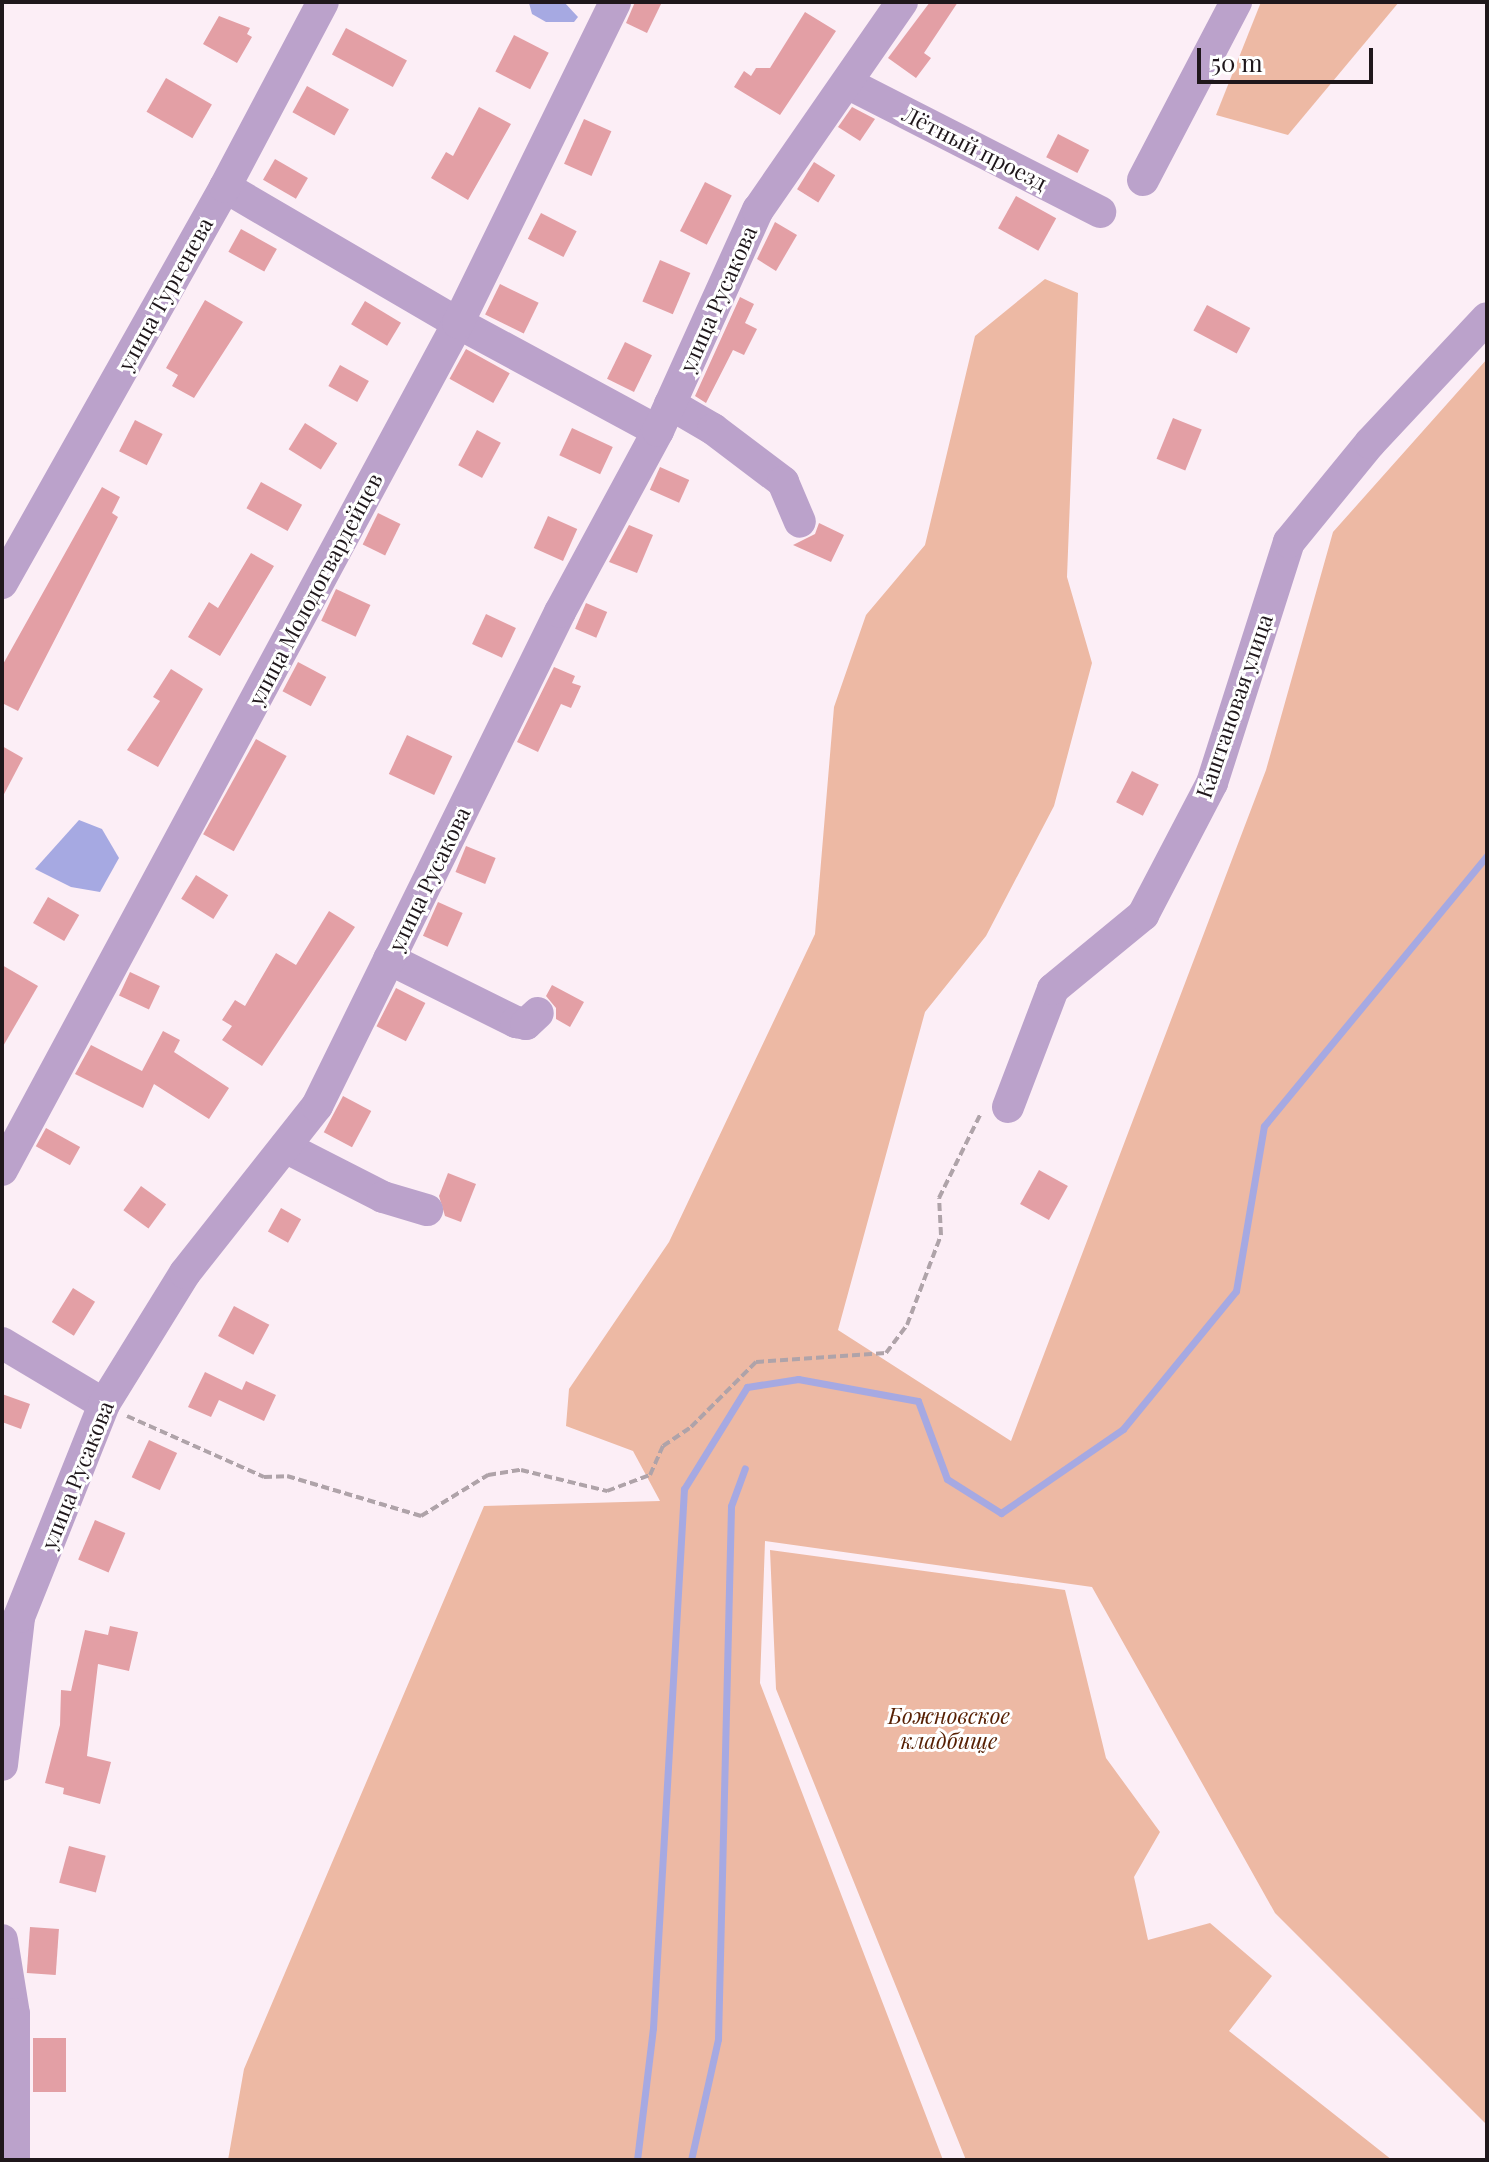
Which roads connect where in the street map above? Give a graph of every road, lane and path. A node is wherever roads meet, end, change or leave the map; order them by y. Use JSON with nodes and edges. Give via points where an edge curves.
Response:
{"nodes":[{"id":1,"x":323,"y":2,"type":"edge"},
{"id":2,"x":615,"y":2,"type":"edge"},
{"id":3,"x":902,"y":2,"type":"edge"},
{"id":4,"x":1236,"y":2,"type":"edge"},
{"id":5,"x":849,"y":84,"type":"junction"},
{"id":6,"x":1143,"y":180,"type":"dead end"},
{"id":7,"x":225,"y":187,"type":"junction"},
{"id":8,"x":1100,"y":212,"type":"dead end"},
{"id":9,"x":1487,"y":318,"type":"edge"},
{"id":10,"x":458,"y":323,"type":"junction"},
{"id":11,"x":664,"y":418,"type":"junction"},
{"id":12,"x":800,"y":522,"type":"dead end"},
{"id":13,"x":2,"y":583,"type":"edge"},
{"id":14,"x":389,"y":959,"type":"junction"},
{"id":15,"x":538,"y":1013,"type":"dead end"},
{"id":16,"x":1008,"y":1107,"type":"joint"},
{"id":17,"x":285,"y":1147,"type":"junction"},
{"id":18,"x":2,"y":1170,"type":"edge"},
{"id":19,"x":427,"y":1210,"type":"dead end"},
{"id":20,"x":2,"y":1343,"type":"edge"},
{"id":21,"x":104,"y":1404,"type":"junction"},
{"id":22,"x":2,"y":1765,"type":"edge"},
{"id":23,"x":2,"y":1940,"type":"edge"},
{"id":24,"x":14,"y":2160,"type":"edge"}],
"edges":[{"from":1,"to":7,"type":"street","name":"улица Тургенева"},
{"from":2,"to":10,"type":"street","name":"улица Молодогвардейцев"},
{"from":3,"to":5,"type":"street","name":"улица Русакова"},
{"from":4,"to":6,"type":"street"},
{"from":5,"to":8,"type":"street","name":"Лётный проезд"},
{"from":5,"to":11,"type":"street","name":"улица Русакова","via":[[758,210]]},
{"from":7,"to":10,"type":"street"},
{"from":7,"to":13,"type":"street","name":"улица Тургенева"},
{"from":9,"to":16,"type":"street","name":"Каштановая улица","via":[[1370,443],[1289,542],[1212,783],[1143,915],[1053,989]]},
{"from":10,"to":11,"type":"street"},
{"from":10,"to":18,"type":"street","name":"улица Молодогвардейцев"},
{"from":11,"to":12,"type":"street","via":[[713,429],[783,482]]},
{"from":11,"to":14,"type":"street","name":"улица Русакова","via":[[560,612]]},
{"from":14,"to":15,"type":"street","via":[[516,1022],[526,1024]]},
{"from":14,"to":17,"type":"street","name":"улица Русакова","via":[[317,1106]]},
{"from":16,"to":21,"type":"path","via":[[985,1104],[939,1198],[941,1235],[918,1298],[907,1325],[886,1353],[756,1362],[691,1427],[663,1446],[650,1475],[607,1491],[521,1470],[488,1475],[421,1516],[287,1476],[264,1477]]},
{"from":17,"to":19,"type":"street","via":[[383,1197]]},
{"from":17,"to":21,"type":"street","name":"улица Русакова","via":[[185,1273]]},
{"from":20,"to":21,"type":"street"},
{"from":21,"to":22,"type":"street","name":"улица Русакова","via":[[19,1617]]},
{"from":23,"to":24,"type":"street","via":[[14,2014]]}]}
